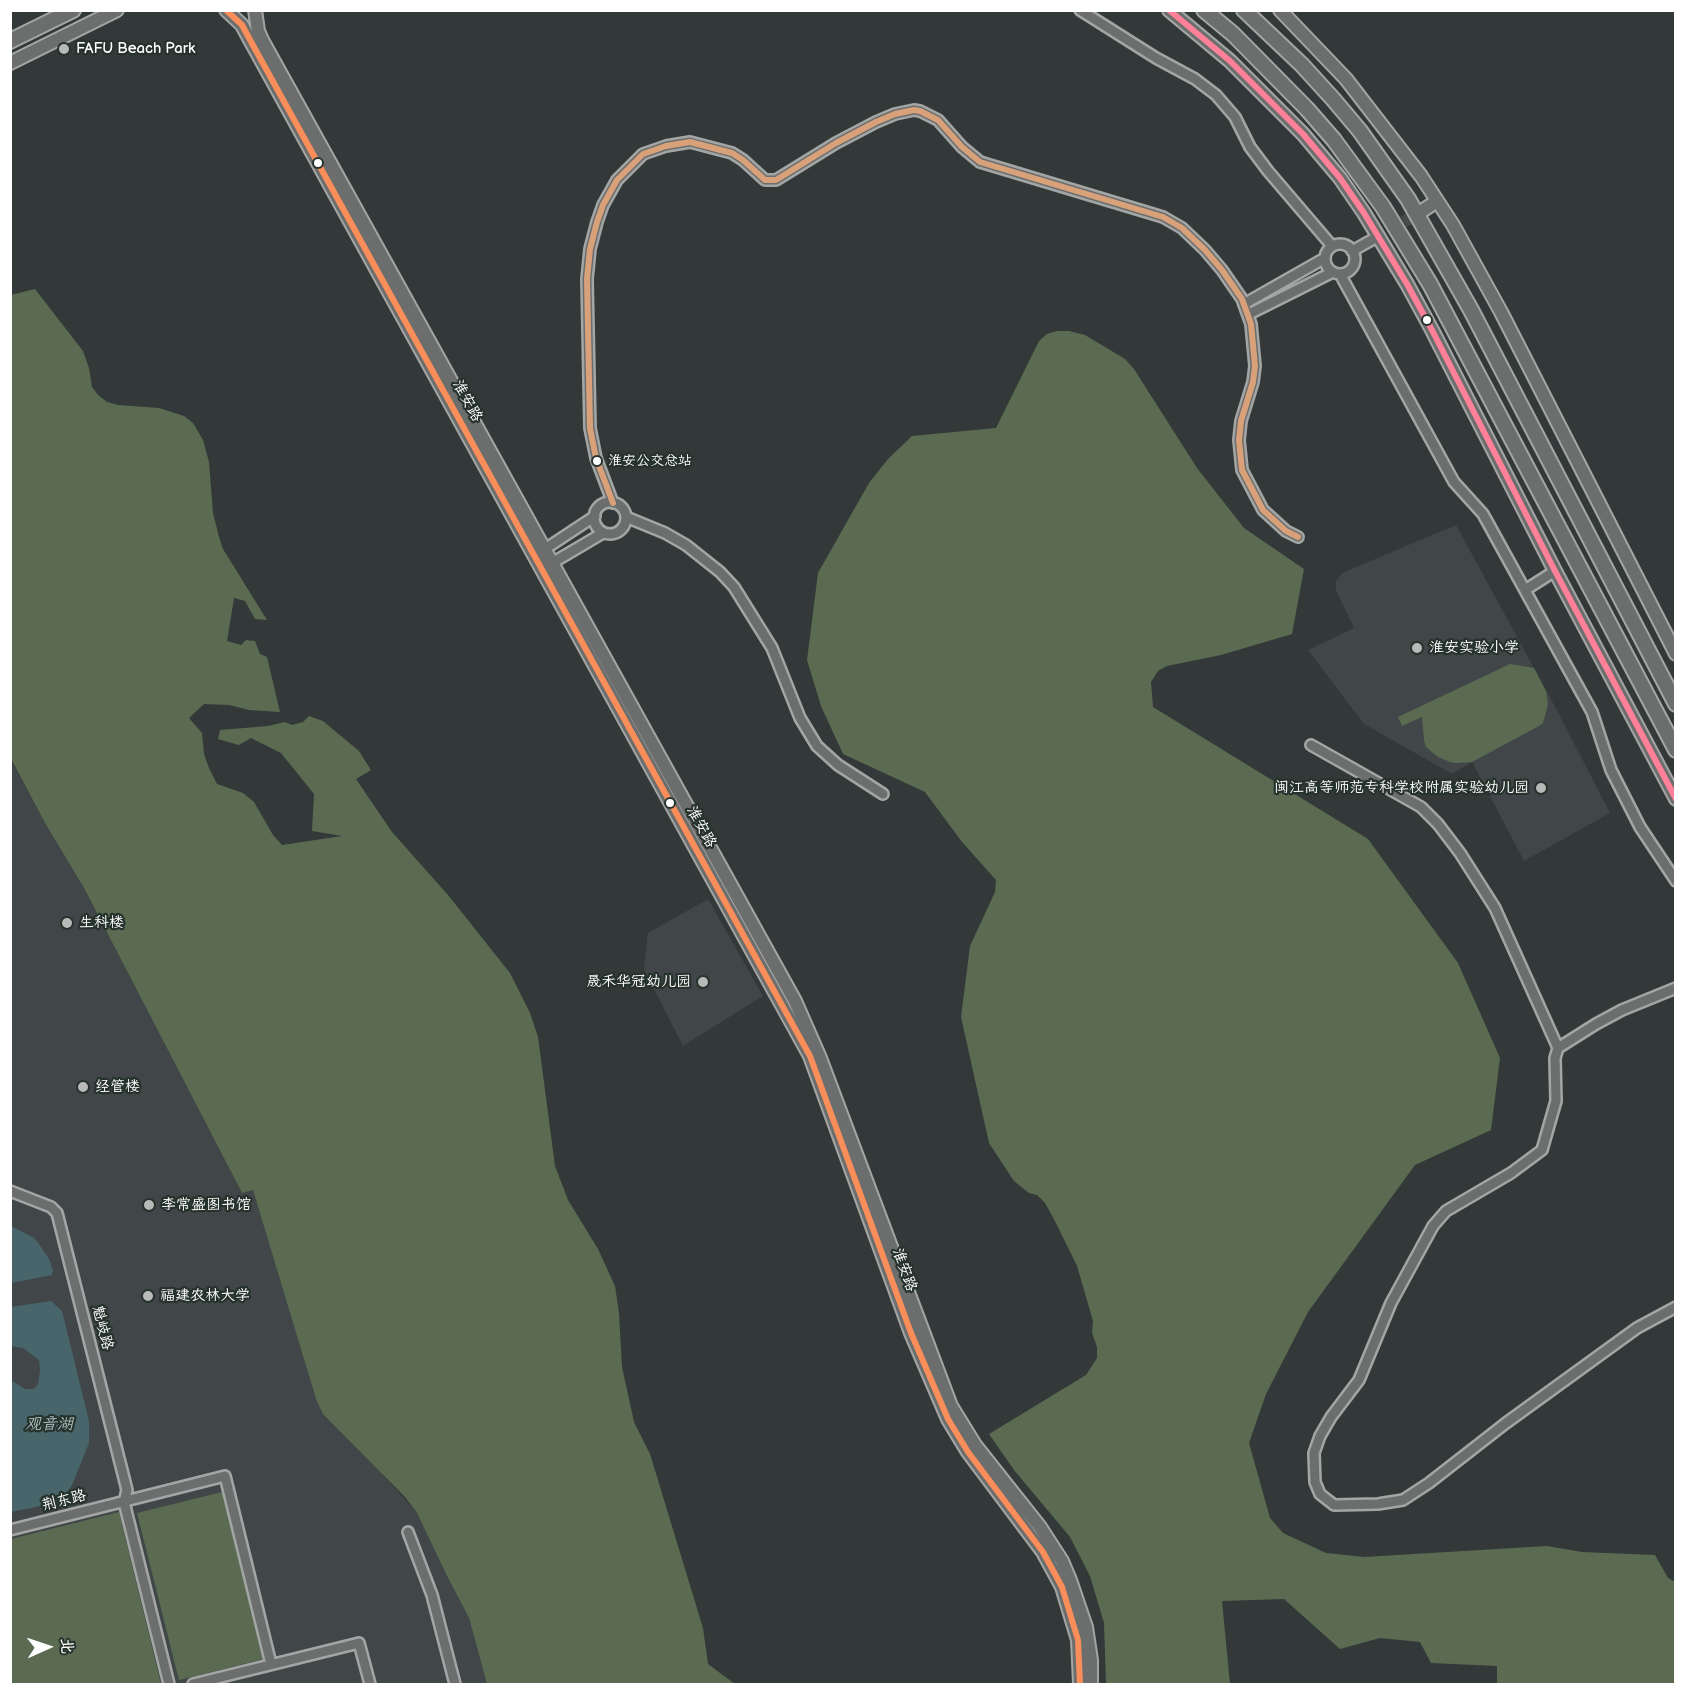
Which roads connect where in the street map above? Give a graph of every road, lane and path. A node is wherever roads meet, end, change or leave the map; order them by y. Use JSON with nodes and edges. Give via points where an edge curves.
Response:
{"nodes":[{"id":1,"x":73,"y":10,"type":"edge"},
{"id":2,"x":117,"y":10,"type":"edge"},
{"id":3,"x":226,"y":10,"type":"edge"},
{"id":4,"x":255,"y":10,"type":"edge"},
{"id":5,"x":1080,"y":10,"type":"edge"},
{"id":6,"x":1169,"y":10,"type":"edge"},
{"id":7,"x":1204,"y":10,"type":"edge"},
{"id":8,"x":1244,"y":10,"type":"edge"},
{"id":9,"x":1280,"y":10,"type":"edge"},
{"id":10,"x":10,"y":41,"type":"edge"},
{"id":11,"x":10,"y":63,"type":"edge"},
{"id":12,"x":1437,"y":201,"type":"junction"},
{"id":13,"x":1422,"y":211,"type":"tunnel mouth"},
{"id":14,"x":1383,"y":234,"type":"junction"},
{"id":15,"x":1332,"y":246,"type":"junction"},
{"id":16,"x":1352,"y":251,"type":"junction"},
{"id":17,"x":1325,"y":258,"type":"junction"},
{"id":18,"x":1337,"y":273,"type":"junction"},
{"id":19,"x":1244,"y":304,"type":"junction"},
{"id":20,"x":1249,"y":314,"type":"junction"},
{"id":21,"x":613,"y":503,"type":"junction"},
{"id":22,"x":595,"y":516,"type":"junction"},
{"id":23,"x":626,"y":517,"type":"junction"},
{"id":24,"x":603,"y":533,"type":"junction"},
{"id":25,"x":1298,"y":537,"type":"dead end"},
{"id":26,"x":539,"y":553,"type":"junction"},
{"id":27,"x":547,"y":566,"type":"junction"},
{"id":28,"x":1555,"y":572,"type":"junction"},
{"id":29,"x":1525,"y":590,"type":"junction"},
{"id":30,"x":1676,"y":654,"type":"edge"},
{"id":31,"x":1676,"y":704,"type":"edge"},
{"id":32,"x":1311,"y":745,"type":"dead end"},
{"id":33,"x":1676,"y":750,"type":"edge"},
{"id":34,"x":883,"y":794,"type":"dead end"},
{"id":35,"x":1676,"y":799,"type":"edge"},
{"id":36,"x":1676,"y":881,"type":"edge"},
{"id":37,"x":1676,"y":988,"type":"edge"},
{"id":38,"x":1558,"y":1048,"type":"junction"},
{"id":39,"x":10,"y":1191,"type":"edge"},
{"id":40,"x":1676,"y":1307,"type":"edge"},
{"id":41,"x":124,"y":1502,"type":"junction"},
{"id":42,"x":10,"y":1530,"type":"edge"},
{"id":43,"x":408,"y":1532,"type":"dead end"},
{"id":44,"x":271,"y":1664,"type":"junction"},
{"id":45,"x":169,"y":1684,"type":"edge"},
{"id":46,"x":193,"y":1684,"type":"edge"},
{"id":47,"x":370,"y":1684,"type":"edge"},
{"id":48,"x":455,"y":1684,"type":"edge"},
{"id":49,"x":1080,"y":1684,"type":"edge"},
{"id":50,"x":1091,"y":1684,"type":"edge"}],
"edges":[{"from":1,"to":10,"type":"highway"},
{"from":2,"to":11,"type":"main road"},
{"from":3,"to":26,"type":"main road","name":"淮安路","via":[[242,25]]},
{"from":4,"to":26,"type":"main road","name":"淮安路","via":[[263,42]]},
{"from":5,"to":15,"type":"street","via":[[1216,95],[1235,117],[1268,171]]},
{"from":6,"to":14,"type":"main road","via":[[1238,68],[1304,134]]},
{"from":7,"to":33,"type":"highway","via":[[1307,109],[1383,207],[1430,284]]},
{"from":8,"to":31,"type":"highway","via":[[1333,99],[1408,199],[1452,274]]},
{"from":9,"to":12,"type":"main road","via":[[1346,79]]},
{"from":12,"to":13,"type":"main road"},
{"from":12,"to":30,"type":"main road","via":[[1502,312]]},
{"from":14,"to":16,"type":"street"},
{"from":14,"to":28,"type":"main road"},
{"from":15,"to":16,"type":"street","via":[[1341,244]]},
{"from":15,"to":17,"type":"street"},
{"from":16,"to":18,"type":"street","via":[[1353,266]]},
{"from":17,"to":18,"type":"street","via":[[1327,267]]},
{"from":17,"to":19,"type":"street"},
{"from":18,"to":20,"type":"street"},
{"from":18,"to":29,"type":"street","via":[[1454,482],[1483,514]]},
{"from":19,"to":20,"type":"street"},
{"from":19,"to":21,"type":"street","via":[[1217,264],[1172,222],[981,162],[938,120],[920,111],[895,114],[876,122],[772,181],[765,180],[732,153],[690,142],[666,146],[643,154],[617,180],[603,205],[588,260],[590,428],[596,458]]},
{"from":20,"to":25,"type":"street","via":[[1255,366],[1241,421],[1242,470],[1263,510]]},
{"from":21,"to":22,"type":"street","via":[[599,507]]},
{"from":21,"to":23,"type":"street","via":[[622,508]]},
{"from":22,"to":24,"type":"street"},
{"from":22,"to":26,"type":"street"},
{"from":23,"to":24,"type":"street","via":[[620,531]]},
{"from":23,"to":34,"type":"street","via":[[686,545],[720,572],[772,648],[800,718],[817,746],[838,765]]},
{"from":24,"to":27,"type":"street"},
{"from":26,"to":27,"type":"main road","name":"淮安路"},
{"from":27,"to":49,"type":"main road","name":"淮安路","via":[[810,1056],[910,1333],[948,1419],[1043,1552],[1062,1587],[1078,1640]]},
{"from":27,"to":50,"type":"main road","name":"淮安路","via":[[795,1001],[820,1058],[944,1391],[975,1445],[1062,1560],[1086,1628]]},
{"from":28,"to":29,"type":"street"},
{"from":28,"to":35,"type":"main road"},
{"from":29,"to":36,"type":"street","via":[[1592,712],[1611,770],[1640,827]]},
{"from":32,"to":38,"type":"street","via":[[1420,807],[1438,824],[1495,908]]},
{"from":37,"to":38,"type":"street","via":[[1622,1010]]},
{"from":38,"to":40,"type":"street","via":[[1556,1101],[1542,1150],[1446,1211],[1433,1226],[1391,1303],[1359,1380],[1320,1436],[1314,1453],[1315,1482],[1320,1494],[1334,1505],[1403,1500],[1637,1328]]},
{"from":39,"to":41,"type":"street","name":"魁岐路","via":[[47,1205],[57,1213],[127,1490]]},
{"from":41,"to":42,"type":"street","name":"荆东路"},
{"from":41,"to":44,"type":"street","name":"荆东路","via":[[225,1476]]},
{"from":41,"to":45,"type":"street"},
{"from":43,"to":48,"type":"street","via":[[432,1595]]},
{"from":44,"to":46,"type":"street"},
{"from":44,"to":47,"type":"street","via":[[359,1642]]}]}
